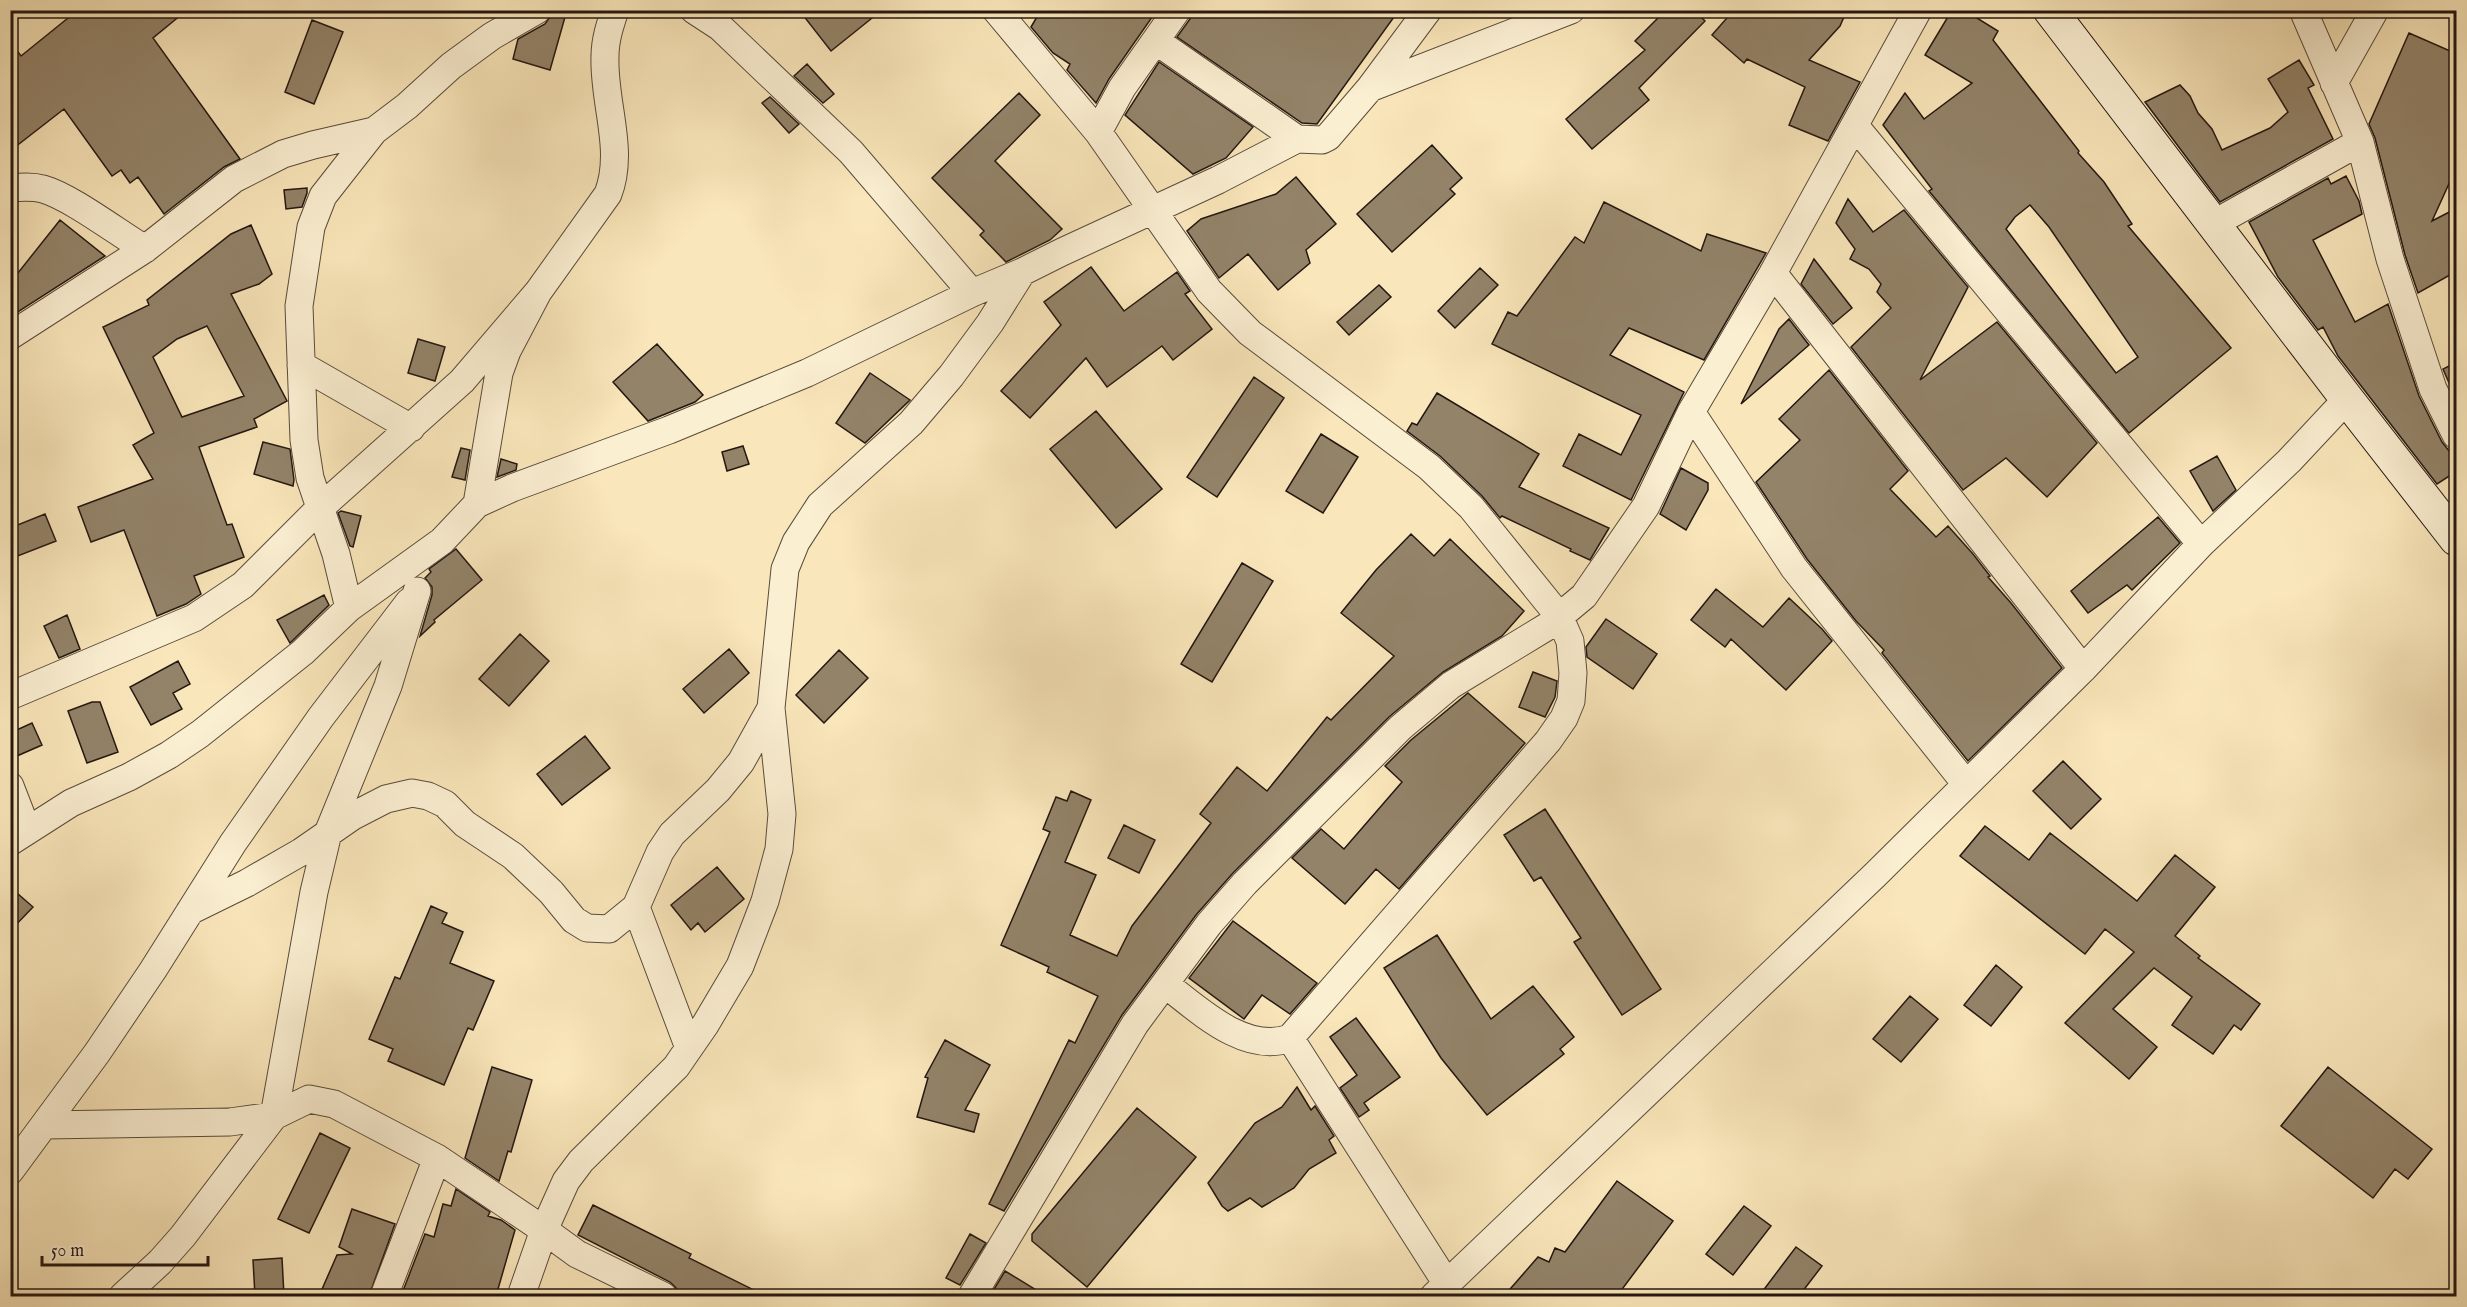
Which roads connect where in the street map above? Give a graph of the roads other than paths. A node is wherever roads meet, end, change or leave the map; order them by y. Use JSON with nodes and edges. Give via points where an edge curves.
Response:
{"nodes":[{"id":1,"x":537,"y":10,"type":"edge"},
{"id":2,"x":615,"y":10,"type":"edge"},
{"id":3,"x":694,"y":10,"type":"edge"},
{"id":4,"x":1177,"y":10,"type":"edge"},
{"id":5,"x":1428,"y":10,"type":"edge"},
{"id":6,"x":1571,"y":10,"type":"edge"},
{"id":7,"x":1918,"y":10,"type":"edge"},
{"id":8,"x":2050,"y":10,"type":"edge"},
{"id":9,"x":2303,"y":10,"type":"edge"},
{"id":10,"x":2376,"y":10,"type":"edge"},
{"id":11,"x":1003,"y":13,"type":"edge"},
{"id":12,"x":1156,"y":41,"type":"junction"},
{"id":13,"x":2334,"y":83,"type":"junction"},
{"id":14,"x":1370,"y":88,"type":"junction"},
{"id":15,"x":1856,"y":126,"type":"junction"},
{"id":16,"x":374,"y":131,"type":"junction"},
{"id":17,"x":1098,"y":132,"type":"junction"},
{"id":18,"x":1297,"y":139,"type":"junction"},
{"id":19,"x":2360,"y":142,"type":"junction"},
{"id":20,"x":10,"y":188,"type":"edge"},
{"id":21,"x":1154,"y":210,"type":"junction"},
{"id":22,"x":2215,"y":223,"type":"junction"},
{"id":23,"x":144,"y":249,"type":"junction"},
{"id":24,"x":1022,"y":272,"type":"junction"},
{"id":25,"x":1773,"y":273,"type":"junction"},
{"id":26,"x":538,"y":292,"type":"junction"},
{"id":27,"x":972,"y":293,"type":"junction"},
{"id":28,"x":10,"y":336,"type":"edge"},
{"id":29,"x":301,"y":365,"type":"junction"},
{"id":30,"x":2347,"y":399,"type":"junction"},
{"id":31,"x":1691,"y":412,"type":"junction"},
{"id":32,"x":411,"y":428,"type":"junction"},
{"id":33,"x":2457,"y":435,"type":"edge"},
{"id":34,"x":477,"y":504,"type":"junction"},
{"id":35,"x":320,"y":508,"type":"junction"},
{"id":36,"x":2454,"y":531,"type":"edge"},
{"id":37,"x":442,"y":541,"type":"junction"},
{"id":38,"x":2201,"y":544,"type":"junction"},
{"id":39,"x":417,"y":591,"type":"junction"},
{"id":40,"x":349,"y":608,"type":"junction"},
{"id":41,"x":1559,"y":616,"type":"junction"},
{"id":42,"x":2083,"y":669,"type":"junction"},
{"id":43,"x":10,"y":696,"type":"edge"},
{"id":44,"x":771,"y":708,"type":"junction"},
{"id":45,"x":1966,"y":784,"type":"junction"},
{"id":46,"x":10,"y":786,"type":"edge"},
{"id":47,"x":328,"y":833,"type":"junction"},
{"id":48,"x":19,"y":836,"type":"edge"},
{"id":49,"x":636,"y":907,"type":"junction"},
{"id":50,"x":190,"y":911,"type":"junction"},
{"id":51,"x":1165,"y":984,"type":"junction"},
{"id":52,"x":1290,"y":1038,"type":"junction"},
{"id":53,"x":689,"y":1048,"type":"junction"},
{"id":54,"x":274,"y":1116,"type":"junction"},
{"id":55,"x":45,"y":1125,"type":"junction"},
{"id":56,"x":437,"y":1158,"type":"junction"},
{"id":57,"x":10,"y":1171,"type":"edge"},
{"id":58,"x":544,"y":1230,"type":"junction"},
{"id":59,"x":1441,"y":1290,"type":"edge"},
{"id":60,"x":123,"y":1296,"type":"edge"},
{"id":61,"x":384,"y":1296,"type":"edge"},
{"id":62,"x":521,"y":1296,"type":"edge"},
{"id":63,"x":663,"y":1296,"type":"edge"},
{"id":64,"x":972,"y":1296,"type":"edge"}],
"edges":[{"from":1,"to":16,"type":"street","via":[[451,66]]},
{"from":2,"to":26,"type":"street","via":[[604,57],[614,177],[608,194]]},
{"from":3,"to":27,"type":"street","via":[[720,27],[851,152]]},
{"from":4,"to":12,"type":"street"},
{"from":5,"to":14,"type":"street"},
{"from":6,"to":14,"type":"street"},
{"from":7,"to":15,"type":"street"},
{"from":8,"to":22,"type":"street"},
{"from":9,"to":13,"type":"street"},
{"from":10,"to":13,"type":"street"},
{"from":11,"to":17,"type":"street"},
{"from":12,"to":17,"type":"street","via":[[1122,88]]},
{"from":12,"to":18,"type":"street"},
{"from":13,"to":19,"type":"street"},
{"from":14,"to":18,"type":"street","via":[[1328,137]]},
{"from":15,"to":25,"type":"street"},
{"from":15,"to":38,"type":"street"},
{"from":16,"to":23,"type":"street","via":[[283,154],[234,179]]},
{"from":16,"to":29,"type":"street","via":[[323,196],[311,227],[299,306]]},
{"from":17,"to":21,"type":"street"},
{"from":18,"to":21,"type":"street"},
{"from":19,"to":22,"type":"street"},
{"from":19,"to":33,"type":"street","via":[[2390,259],[2415,335],[2433,389]]},
{"from":20,"to":23,"type":"street","via":[[44,189],[64,198]]},
{"from":21,"to":24,"type":"street"},
{"from":21,"to":41,"type":"street","via":[[1209,291],[1250,333],[1429,467],[1471,507]]},
{"from":22,"to":30,"type":"street"},
{"from":23,"to":28,"type":"street"},
{"from":24,"to":27,"type":"street"},
{"from":24,"to":44,"type":"street","via":[[951,376],[910,423],[820,505],[796,542],[785,569]]},
{"from":25,"to":31,"type":"street"},
{"from":25,"to":42,"type":"street"},
{"from":26,"to":32,"type":"street","via":[[462,381]]},
{"from":26,"to":34,"type":"street","via":[[499,372]]},
{"from":27,"to":34,"type":"street","via":[[807,373]]},
{"from":29,"to":32,"type":"street"},
{"from":29,"to":35,"type":"street","via":[[304,440]]},
{"from":30,"to":36,"type":"street"},
{"from":30,"to":38,"type":"street","via":[[2289,461]]},
{"from":31,"to":41,"type":"street","via":[[1646,506],[1584,596]]},
{"from":31,"to":45,"type":"street","via":[[1805,583]]},
{"from":32,"to":35,"type":"street"},
{"from":34,"to":37,"type":"street"},
{"from":35,"to":40,"type":"street"},
{"from":35,"to":43,"type":"street","via":[[243,585],[194,618]]},
{"from":37,"to":39,"type":"street"},
{"from":37,"to":40,"type":"street"},
{"from":38,"to":42,"type":"street"},
{"from":39,"to":47,"type":"street","via":[[388,686]]},
{"from":39,"to":50,"type":"street","via":[[321,717]]},
{"from":40,"to":48,"type":"street","via":[[303,652],[200,734],[159,760],[71,803]]},
{"from":41,"to":51,"type":"street","via":[[1451,685],[1400,728],[1245,883]]},
{"from":41,"to":52,"type":"street","via":[[1569,641],[1573,673],[1571,701],[1564,718]]},
{"from":42,"to":45,"type":"street"},
{"from":44,"to":49,"type":"street","via":[[741,762],[672,834]]},
{"from":44,"to":53,"type":"street","via":[[782,814],[779,849],[765,901],[740,966]]},
{"from":45,"to":59,"type":"street"},
{"from":46,"to":48,"type":"street"},
{"from":47,"to":49,"type":"street","via":[[386,799],[412,793],[428,796],[445,804],[465,824],[513,856],[574,920],[587,928],[609,929]]},
{"from":47,"to":50,"type":"street","via":[[247,883]]},
{"from":47,"to":54,"type":"street"},
{"from":49,"to":53,"type":"street"},
{"from":50,"to":55,"type":"street"},
{"from":51,"to":52,"type":"street","via":[[1216,1022],[1249,1038],[1277,1043]]},
{"from":51,"to":64,"type":"street","via":[[1135,1024]]},
{"from":52,"to":59,"type":"street"},
{"from":53,"to":58,"type":"street","via":[[676,1067],[581,1161],[566,1181]]},
{"from":54,"to":55,"type":"street","via":[[230,1122]]},
{"from":54,"to":56,"type":"street","via":[[309,1099],[334,1104]]},
{"from":54,"to":60,"type":"street","via":[[183,1236]]},
{"from":55,"to":57,"type":"street"},
{"from":56,"to":58,"type":"street"},
{"from":56,"to":61,"type":"street"},
{"from":58,"to":62,"type":"street"},
{"from":58,"to":63,"type":"street","via":[[577,1254]]}]}
